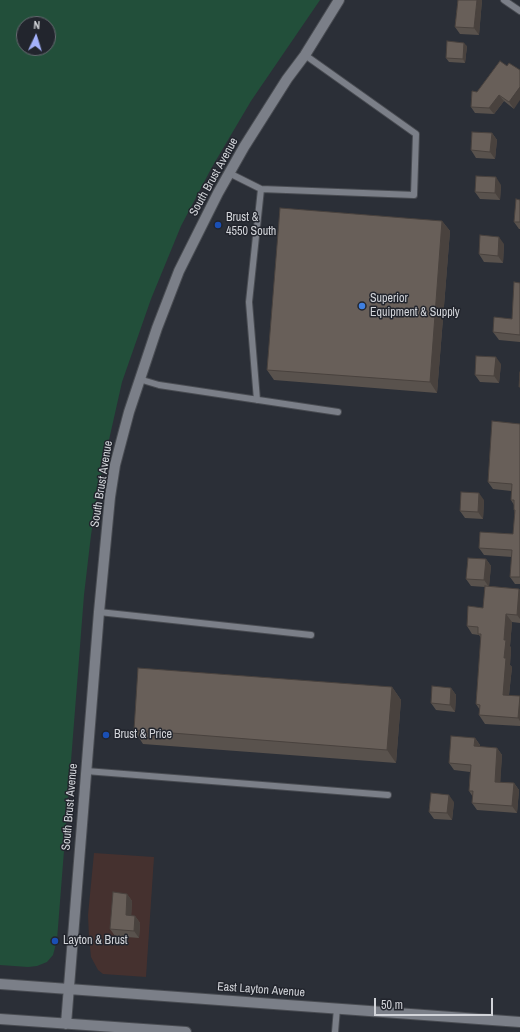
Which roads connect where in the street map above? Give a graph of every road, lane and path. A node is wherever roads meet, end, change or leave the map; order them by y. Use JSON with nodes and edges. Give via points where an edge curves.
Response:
{"nodes":[{"id":1,"x":339,"y":0,"type":"edge"},
{"id":2,"x":504,"y":0,"type":"edge"},
{"id":3,"x":520,"y":10,"type":"edge"},
{"id":4,"x":305,"y":55,"type":"junction"},
{"id":5,"x":229,"y":173,"type":"junction"},
{"id":6,"x":261,"y":189,"type":"junction"},
{"id":7,"x":139,"y":379,"type":"junction"},
{"id":8,"x":257,"y":400,"type":"junction"},
{"id":9,"x":338,"y":412,"type":"dead end"},
{"id":10,"x":99,"y":612,"type":"junction"},
{"id":11,"x":311,"y":635,"type":"dead end"},
{"id":12,"x":86,"y":771,"type":"junction"},
{"id":13,"x":388,"y":796,"type":"dead end"},
{"id":14,"x":0,"y":984,"type":"edge"},
{"id":15,"x":68,"y":989,"type":"junction"},
{"id":16,"x":337,"y":1008,"type":"junction"},
{"id":17,"x":0,"y":1019,"type":"edge"},
{"id":18,"x":520,"y":1022,"type":"edge"},
{"id":19,"x":66,"y":1024,"type":"junction"},
{"id":20,"x":186,"y":1032,"type":"edge"},
{"id":21,"x":335,"y":1032,"type":"edge"}],
"edges":[{"from":1,"to":4,"type":"street","name":"South Brust Avenue"},
{"from":2,"to":3,"type":"lane"},
{"from":4,"to":5,"type":"street","name":"South Brust Avenue","via":[[287,79]]},
{"from":4,"to":6,"type":"lane","via":[[416,134],[414,195]]},
{"from":5,"to":6,"type":"lane"},
{"from":5,"to":7,"type":"street","name":"South Brust Avenue","via":[[179,270]]},
{"from":6,"to":8,"type":"lane","via":[[249,302]]},
{"from":7,"to":8,"type":"lane","via":[[159,385]]},
{"from":7,"to":10,"type":"street","name":"South Brust Avenue","via":[[115,465]]},
{"from":8,"to":9,"type":"lane"},
{"from":10,"to":11,"type":"lane"},
{"from":10,"to":12,"type":"street","name":"South Brust Avenue"},
{"from":12,"to":13,"type":"lane"},
{"from":12,"to":15,"type":"street","name":"South Brust Avenue"},
{"from":14,"to":15,"type":"street","name":"East Layton Avenue"},
{"from":15,"to":16,"type":"street","name":"East Layton Avenue"},
{"from":15,"to":19,"type":"street","name":"South Brust Avenue"},
{"from":16,"to":18,"type":"street","name":"East Layton Avenue"},
{"from":16,"to":21,"type":"lane"},
{"from":17,"to":19,"type":"street"},
{"from":19,"to":20,"type":"street"}]}
